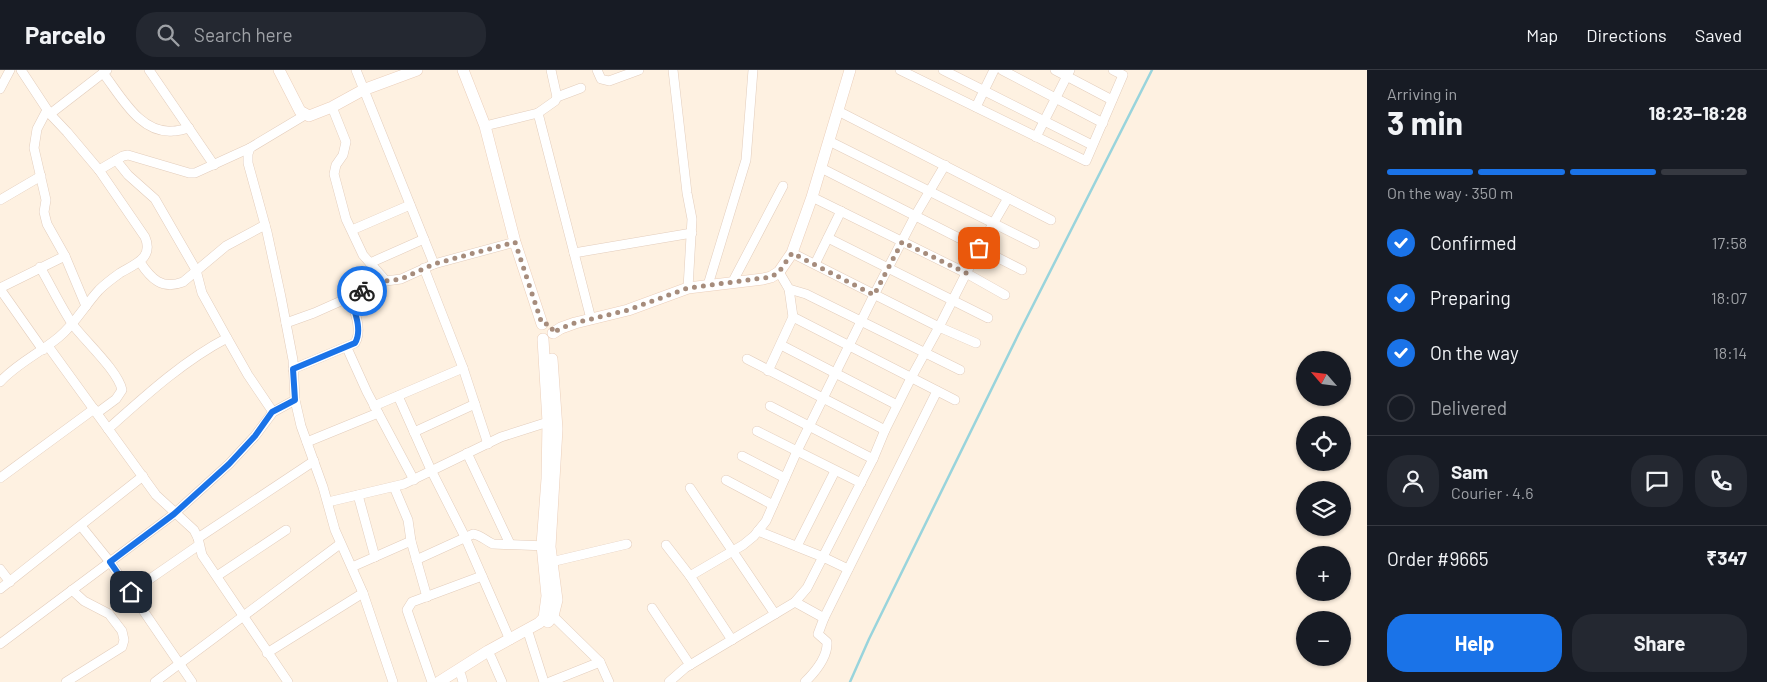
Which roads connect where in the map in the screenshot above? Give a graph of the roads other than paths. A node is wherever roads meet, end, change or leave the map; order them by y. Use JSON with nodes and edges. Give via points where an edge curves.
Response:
{"nodes":[{"id":1,"x":21,"y":70,"type":"edge"},
{"id":2,"x":150,"y":70,"type":"edge"},
{"id":3,"x":279,"y":70,"type":"edge"},
{"id":4,"x":356,"y":70,"type":"edge"},
{"id":5,"x":417,"y":70,"type":"edge"},
{"id":6,"x":463,"y":70,"type":"edge"},
{"id":7,"x":551,"y":70,"type":"edge"},
{"id":8,"x":597,"y":70,"type":"edge"},
{"id":9,"x":639,"y":70,"type":"edge"},
{"id":10,"x":673,"y":70,"type":"edge"},
{"id":11,"x":753,"y":70,"type":"edge"},
{"id":12,"x":850,"y":70,"type":"edge"},
{"id":13,"x":900,"y":70,"type":"edge"},
{"id":14,"x":943,"y":70,"type":"edge"},
{"id":15,"x":994,"y":70,"type":"edge"},
{"id":16,"x":1002,"y":70,"type":"edge"},
{"id":17,"x":1055,"y":70,"type":"edge"},
{"id":18,"x":1113,"y":70,"type":"edge"},
{"id":19,"x":106,"y":72,"type":"edge"},
{"id":20,"x":6,"y":73,"type":"edge"},
{"id":21,"x":1069,"y":73,"type":"edge"},
{"id":22,"x":581,"y":88,"type":"dead end"},
{"id":23,"x":0,"y":89,"type":"edge"},
{"id":24,"x":363,"y":90,"type":"junction"},
{"id":25,"x":984,"y":90,"type":"junction"},
{"id":26,"x":557,"y":97,"type":"junction"},
{"id":27,"x":1057,"y":98,"type":"junction"},
{"id":28,"x":1112,"y":100,"type":"junction"},
{"id":29,"x":332,"y":107,"type":"junction"},
{"id":30,"x":976,"y":107,"type":"junction"},
{"id":31,"x":838,"y":111,"type":"junction"},
{"id":32,"x":48,"y":112,"type":"junction"},
{"id":33,"x":538,"y":113,"type":"junction"},
{"id":34,"x":304,"y":115,"type":"junction"},
{"id":35,"x":1045,"y":121,"type":"junction"},
{"id":36,"x":1103,"y":123,"type":"junction"},
{"id":37,"x":485,"y":126,"type":"junction"},
{"id":38,"x":189,"y":128,"type":"junction"},
{"id":39,"x":1036,"y":137,"type":"junction"},
{"id":40,"x":830,"y":141,"type":"junction"},
{"id":41,"x":1092,"y":145,"type":"junction"},
{"id":42,"x":250,"y":148,"type":"junction"},
{"id":43,"x":116,"y":160,"type":"junction"},
{"id":44,"x":214,"y":165,"type":"junction"},
{"id":45,"x":944,"y":165,"type":"junction"},
{"id":46,"x":821,"y":168,"type":"junction"},
{"id":47,"x":99,"y":170,"type":"junction"},
{"id":48,"x":41,"y":176,"type":"junction"},
{"id":49,"x":783,"y":186,"type":"dead end"},
{"id":50,"x":929,"y":190,"type":"junction"},
{"id":51,"x":812,"y":198,"type":"junction"},
{"id":52,"x":1008,"y":198,"type":"junction"},
{"id":53,"x":0,"y":200,"type":"edge"},
{"id":54,"x":410,"y":205,"type":"junction"},
{"id":55,"x":842,"y":211,"type":"junction"},
{"id":56,"x":915,"y":216,"type":"junction"},
{"id":57,"x":1051,"y":220,"type":"dead end"},
{"id":58,"x":993,"y":223,"type":"junction"},
{"id":59,"x":265,"y":225,"type":"junction"},
{"id":60,"x":352,"y":230,"type":"junction"},
{"id":61,"x":692,"y":233,"type":"junction"},
{"id":62,"x":828,"y":238,"type":"junction"},
{"id":63,"x":424,"y":239,"type":"junction"},
{"id":64,"x":515,"y":242,"type":"junction"},
{"id":65,"x":902,"y":242,"type":"junction"},
{"id":66,"x":1035,"y":244,"type":"dead end"},
{"id":67,"x":979,"y":248,"type":"junction"},
{"id":68,"x":574,"y":253,"type":"junction"},
{"id":69,"x":792,"y":253,"type":"junction"},
{"id":70,"x":64,"y":256,"type":"junction"},
{"id":71,"x":140,"y":262,"type":"junction"},
{"id":72,"x":370,"y":263,"type":"junction"},
{"id":73,"x":434,"y":264,"type":"junction"},
{"id":74,"x":816,"y":264,"type":"junction"},
{"id":75,"x":40,"y":267,"type":"junction"},
{"id":76,"x":424,"y":268,"type":"junction"},
{"id":77,"x":888,"y":269,"type":"junction"},
{"id":78,"x":196,"y":270,"type":"junction"},
{"id":79,"x":1022,"y":270,"type":"dead end"},
{"id":80,"x":779,"y":272,"type":"junction"},
{"id":81,"x":966,"y":273,"type":"junction"},
{"id":82,"x":386,"y":281,"type":"junction"},
{"id":83,"x":732,"y":282,"type":"junction"},
{"id":84,"x":708,"y":285,"type":"junction"},
{"id":85,"x":0,"y":288,"type":"edge"},
{"id":86,"x":688,"y":288,"type":"junction"},
{"id":87,"x":789,"y":289,"type":"junction"},
{"id":88,"x":874,"y":295,"type":"junction"},
{"id":89,"x":1005,"y":295,"type":"dead end"},
{"id":90,"x":350,"y":296,"type":"junction"},
{"id":91,"x":952,"y":301,"type":"junction"},
{"id":92,"x":86,"y":306,"type":"junction"},
{"id":93,"x":793,"y":317,"type":"junction"},
{"id":94,"x":988,"y":318,"type":"dead end"},
{"id":95,"x":592,"y":319,"type":"junction"},
{"id":96,"x":862,"y":321,"type":"junction"},
{"id":97,"x":286,"y":323,"type":"junction"},
{"id":98,"x":73,"y":324,"type":"junction"},
{"id":99,"x":939,"y":327,"type":"junction"},
{"id":100,"x":549,"y":336,"type":"junction"},
{"id":101,"x":227,"y":338,"type":"junction"},
{"id":102,"x":976,"y":343,"type":"dead end"},
{"id":103,"x":781,"y":345,"type":"junction"},
{"id":104,"x":849,"y":347,"type":"junction"},
{"id":105,"x":45,"y":348,"type":"junction"},
{"id":106,"x":347,"y":348,"type":"junction"},
{"id":107,"x":926,"y":352,"type":"junction"},
{"id":108,"x":747,"y":359,"type":"dead end"},
{"id":109,"x":463,"y":368,"type":"junction"},
{"id":110,"x":293,"y":369,"type":"junction"},
{"id":111,"x":960,"y":370,"type":"dead end"},
{"id":112,"x":768,"y":371,"type":"junction"},
{"id":113,"x":836,"y":374,"type":"junction"},
{"id":114,"x":1,"y":378,"type":"edge"},
{"id":115,"x":911,"y":378,"type":"junction"},
{"id":116,"x":937,"y":391,"type":"junction"},
{"id":117,"x":398,"y":396,"type":"junction"},
{"id":118,"x":824,"y":399,"type":"junction"},
{"id":119,"x":295,"y":400,"type":"junction"},
{"id":120,"x":955,"y":400,"type":"dead end"},
{"id":121,"x":475,"y":404,"type":"junction"},
{"id":122,"x":898,"y":405,"type":"junction"},
{"id":123,"x":770,"y":406,"type":"dead end"},
{"id":124,"x":376,"y":410,"type":"junction"},
{"id":125,"x":95,"y":411,"type":"junction"},
{"id":126,"x":272,"y":412,"type":"junction"},
{"id":127,"x":548,"y":422,"type":"junction"},
{"id":128,"x":810,"y":426,"type":"junction"},
{"id":129,"x":108,"y":429,"type":"junction"},
{"id":130,"x":885,"y":430,"type":"junction"},
{"id":131,"x":757,"y":431,"type":"dead end"},
{"id":132,"x":414,"y":432,"type":"junction"},
{"id":133,"x":307,"y":442,"type":"junction"},
{"id":134,"x":488,"y":444,"type":"junction"},
{"id":135,"x":798,"y":451,"type":"junction"},
{"id":136,"x":467,"y":453,"type":"junction"},
{"id":137,"x":742,"y":456,"type":"dead end"},
{"id":138,"x":873,"y":459,"type":"junction"},
{"id":139,"x":314,"y":461,"type":"junction"},
{"id":140,"x":431,"y":470,"type":"junction"},
{"id":141,"x":835,"y":471,"type":"junction"},
{"id":142,"x":143,"y":476,"type":"junction"},
{"id":143,"x":0,"y":478,"type":"edge"},
{"id":144,"x":785,"y":478,"type":"junction"},
{"id":145,"x":414,"y":480,"type":"junction"},
{"id":146,"x":726,"y":480,"type":"dead end"},
{"id":147,"x":860,"y":483,"type":"junction"},
{"id":148,"x":394,"y":486,"type":"junction"},
{"id":149,"x":690,"y":488,"type":"dead end"},
{"id":150,"x":358,"y":495,"type":"junction"},
{"id":151,"x":328,"y":502,"type":"junction"},
{"id":152,"x":773,"y":505,"type":"junction"},
{"id":153,"x":174,"y":514,"type":"junction"},
{"id":154,"x":80,"y":526,"type":"junction"},
{"id":155,"x":286,"y":530,"type":"dead end"},
{"id":156,"x":758,"y":531,"type":"junction"},
{"id":157,"x":465,"y":537,"type":"junction"},
{"id":158,"x":198,"y":541,"type":"junction"},
{"id":159,"x":411,"y":541,"type":"junction"},
{"id":160,"x":340,"y":544,"type":"junction"},
{"id":161,"x":510,"y":544,"type":"junction"},
{"id":162,"x":627,"y":544,"type":"dead end"},
{"id":163,"x":546,"y":546,"type":"junction"},
{"id":164,"x":666,"y":546,"type":"dead end"},
{"id":165,"x":797,"y":546,"type":"junction"},
{"id":166,"x":732,"y":551,"type":"junction"},
{"id":167,"x":375,"y":557,"type":"junction"},
{"id":168,"x":823,"y":557,"type":"junction"},
{"id":169,"x":416,"y":560,"type":"junction"},
{"id":170,"x":110,"y":562,"type":"junction"},
{"id":171,"x":551,"y":562,"type":"junction"},
{"id":172,"x":352,"y":568,"type":"junction"},
{"id":173,"x":0,"y":569,"type":"edge"},
{"id":174,"x":848,"y":569,"type":"junction"},
{"id":175,"x":217,"y":576,"type":"junction"},
{"id":176,"x":482,"y":576,"type":"junction"},
{"id":177,"x":690,"y":576,"type":"junction"},
{"id":178,"x":10,"y":582,"type":"junction"},
{"id":179,"x":0,"y":589,"type":"edge"},
{"id":180,"x":72,"y":590,"type":"junction"},
{"id":181,"x":131,"y":592,"type":"junction"},
{"id":182,"x":363,"y":593,"type":"junction"},
{"id":183,"x":427,"y":597,"type":"junction"},
{"id":184,"x":795,"y":602,"type":"junction"},
{"id":185,"x":652,"y":608,"type":"dead end"},
{"id":186,"x":774,"y":614,"type":"junction"},
{"id":187,"x":242,"y":616,"type":"junction"},
{"id":188,"x":553,"y":616,"type":"junction"},
{"id":189,"x":824,"y":618,"type":"junction"},
{"id":190,"x":529,"y":635,"type":"junction"},
{"id":191,"x":510,"y":640,"type":"junction"},
{"id":192,"x":732,"y":640,"type":"junction"},
{"id":193,"x":0,"y":644,"type":"edge"},
{"id":194,"x":267,"y":653,"type":"junction"},
{"id":195,"x":491,"y":657,"type":"junction"},
{"id":196,"x":600,"y":662,"type":"junction"},
{"id":197,"x":180,"y":663,"type":"junction"},
{"id":198,"x":690,"y":665,"type":"junction"},
{"id":199,"x":680,"y":678,"type":"edge"},
{"id":200,"x":458,"y":680,"type":"edge"},
{"id":201,"x":66,"y":682,"type":"edge"},
{"id":202,"x":155,"y":682,"type":"edge"},
{"id":203,"x":192,"y":682,"type":"edge"},
{"id":204,"x":288,"y":682,"type":"edge"},
{"id":205,"x":393,"y":682,"type":"edge"},
{"id":206,"x":432,"y":682,"type":"edge"},
{"id":207,"x":439,"y":682,"type":"edge"},
{"id":208,"x":502,"y":682,"type":"edge"},
{"id":209,"x":544,"y":682,"type":"edge"},
{"id":210,"x":550,"y":682,"type":"edge"},
{"id":211,"x":609,"y":682,"type":"edge"},
{"id":212,"x":670,"y":682,"type":"edge"},
{"id":213,"x":805,"y":682,"type":"edge"}],
"edges":[{"from":1,"to":32,"type":"street"},
{"from":2,"to":38,"type":"street"},
{"from":3,"to":34,"type":"street"},
{"from":4,"to":24,"type":"street"},
{"from":5,"to":24,"type":"street"},
{"from":6,"to":37,"type":"street"},
{"from":7,"to":26,"type":"street"},
{"from":8,"to":9,"type":"street","via":[[601,79],[609,81]]},
{"from":10,"to":61,"type":"street"},
{"from":11,"to":84,"type":"street","via":[[746,160]]},
{"from":12,"to":31,"type":"street"},
{"from":13,"to":30,"type":"street"},
{"from":14,"to":25,"type":"street"},
{"from":15,"to":25,"type":"street"},
{"from":16,"to":27,"type":"street"},
{"from":17,"to":21,"type":"street"},
{"from":18,"to":28,"type":"street","via":[[1123,75]]},
{"from":19,"to":32,"type":"street"},
{"from":19,"to":38,"type":"street","via":[[142,122],[173,132]]},
{"from":20,"to":23,"type":"street"},
{"from":21,"to":27,"type":"street"},
{"from":21,"to":28,"type":"street"},
{"from":22,"to":26,"type":"street"},
{"from":24,"to":29,"type":"street"},
{"from":24,"to":54,"type":"street"},
{"from":25,"to":30,"type":"street"},
{"from":25,"to":35,"type":"street"},
{"from":26,"to":33,"type":"street"},
{"from":27,"to":35,"type":"street"},
{"from":27,"to":36,"type":"street"},
{"from":28,"to":36,"type":"street"},
{"from":29,"to":34,"type":"street"},
{"from":29,"to":60,"type":"street","via":[[346,142],[334,174]]},
{"from":30,"to":39,"type":"street"},
{"from":31,"to":40,"type":"street"},
{"from":31,"to":45,"type":"street"},
{"from":32,"to":47,"type":"street"},
{"from":32,"to":48,"type":"street","via":[[35,138],[34,148]]},
{"from":33,"to":37,"type":"street"},
{"from":33,"to":68,"type":"street"},
{"from":34,"to":42,"type":"street"},
{"from":35,"to":39,"type":"street"},
{"from":35,"to":41,"type":"street"},
{"from":36,"to":41,"type":"street"},
{"from":37,"to":64,"type":"street"},
{"from":38,"to":44,"type":"street"},
{"from":39,"to":41,"type":"street","via":[[1086,161]]},
{"from":40,"to":46,"type":"street"},
{"from":40,"to":50,"type":"street"},
{"from":42,"to":44,"type":"street"},
{"from":42,"to":59,"type":"street","via":[[248,163]]},
{"from":43,"to":44,"type":"street","via":[[132,155],[195,174]]},
{"from":43,"to":47,"type":"street"},
{"from":43,"to":78,"type":"street","via":[[155,199]]},
{"from":45,"to":50,"type":"street"},
{"from":45,"to":52,"type":"street"},
{"from":46,"to":51,"type":"street"},
{"from":46,"to":56,"type":"street"},
{"from":47,"to":71,"type":"street","via":[[148,244]]},
{"from":48,"to":53,"type":"street"},
{"from":48,"to":70,"type":"street","via":[[47,224]]},
{"from":49,"to":83,"type":"street"},
{"from":50,"to":56,"type":"street"},
{"from":50,"to":58,"type":"street"},
{"from":51,"to":55,"type":"street"},
{"from":51,"to":69,"type":"street"},
{"from":52,"to":57,"type":"street"},
{"from":52,"to":58,"type":"street"},
{"from":54,"to":60,"type":"street"},
{"from":54,"to":63,"type":"street"},
{"from":55,"to":62,"type":"street"},
{"from":55,"to":65,"type":"street"},
{"from":56,"to":65,"type":"street"},
{"from":56,"to":67,"type":"street"},
{"from":58,"to":66,"type":"street"},
{"from":58,"to":67,"type":"street"},
{"from":59,"to":78,"type":"street","via":[[226,246]]},
{"from":59,"to":97,"type":"street"},
{"from":60,"to":72,"type":"street"},
{"from":61,"to":68,"type":"street"},
{"from":61,"to":86,"type":"street"},
{"from":62,"to":74,"type":"street"},
{"from":62,"to":77,"type":"street"},
{"from":63,"to":72,"type":"street"},
{"from":63,"to":73,"type":"street"},
{"from":64,"to":73,"type":"street"},
{"from":64,"to":100,"type":"street","via":[[542,324],[538,333]]},
{"from":65,"to":77,"type":"street"},
{"from":65,"to":81,"type":"street"},
{"from":67,"to":79,"type":"street"},
{"from":67,"to":81,"type":"street"},
{"from":68,"to":95,"type":"street"},
{"from":69,"to":74,"type":"street"},
{"from":69,"to":80,"type":"street"},
{"from":70,"to":75,"type":"street"},
{"from":70,"to":92,"type":"street"},
{"from":71,"to":78,"type":"street","via":[[150,277],[166,284],[183,282]]},
{"from":71,"to":92,"type":"street","via":[[111,280]]},
{"from":72,"to":82,"type":"street"},
{"from":73,"to":76,"type":"street"},
{"from":74,"to":88,"type":"street"},
{"from":75,"to":85,"type":"street"},
{"from":75,"to":98,"type":"street"},
{"from":76,"to":82,"type":"street","via":[[401,279]]},
{"from":76,"to":109,"type":"street"},
{"from":77,"to":88,"type":"street"},
{"from":77,"to":91,"type":"street"},
{"from":78,"to":101,"type":"street","via":[[202,293]]},
{"from":80,"to":83,"type":"street","via":[[763,279]]},
{"from":80,"to":87,"type":"street"},
{"from":81,"to":89,"type":"street"},
{"from":81,"to":91,"type":"street"},
{"from":82,"to":90,"type":"street"},
{"from":83,"to":84,"type":"street"},
{"from":84,"to":86,"type":"street"},
{"from":85,"to":105,"type":"street"},
{"from":86,"to":95,"type":"street"},
{"from":87,"to":93,"type":"street"},
{"from":87,"to":96,"type":"street"},
{"from":88,"to":96,"type":"street"},
{"from":88,"to":99,"type":"street"},
{"from":90,"to":97,"type":"street"},
{"from":90,"to":106,"type":"street","via":[[359,330],[355,343]]},
{"from":91,"to":94,"type":"street"},
{"from":91,"to":99,"type":"street"},
{"from":92,"to":98,"type":"street"},
{"from":93,"to":103,"type":"street"},
{"from":93,"to":104,"type":"street"},
{"from":95,"to":100,"type":"street","via":[[566,326]]},
{"from":96,"to":104,"type":"street"},
{"from":96,"to":107,"type":"street"},
{"from":97,"to":110,"type":"street"},
{"from":98,"to":105,"type":"street"},
{"from":98,"to":125,"type":"street","via":[[121,386],[116,399]]},
{"from":99,"to":102,"type":"street"},
{"from":99,"to":107,"type":"street"},
{"from":100,"to":127,"type":"street"},
{"from":100,"to":163,"type":"street","via":[[557,429]]},
{"from":101,"to":126,"type":"street"},
{"from":101,"to":129,"type":"street","via":[[165,379]]},
{"from":103,"to":112,"type":"street"},
{"from":103,"to":113,"type":"street"},
{"from":104,"to":113,"type":"street"},
{"from":104,"to":115,"type":"street"},
{"from":105,"to":114,"type":"street"},
{"from":105,"to":125,"type":"street"},
{"from":106,"to":110,"type":"street"},
{"from":106,"to":124,"type":"street"},
{"from":107,"to":111,"type":"street"},
{"from":107,"to":115,"type":"street"},
{"from":108,"to":112,"type":"street"},
{"from":109,"to":117,"type":"street"},
{"from":109,"to":121,"type":"street"},
{"from":110,"to":119,"type":"street"},
{"from":112,"to":118,"type":"street"},
{"from":113,"to":118,"type":"street"},
{"from":113,"to":122,"type":"street"},
{"from":115,"to":116,"type":"street"},
{"from":115,"to":122,"type":"street"},
{"from":116,"to":120,"type":"street"},
{"from":116,"to":174,"type":"street"},
{"from":117,"to":124,"type":"street"},
{"from":117,"to":132,"type":"street"},
{"from":118,"to":128,"type":"street"},
{"from":118,"to":130,"type":"street"},
{"from":119,"to":126,"type":"street"},
{"from":119,"to":133,"type":"street"},
{"from":121,"to":132,"type":"street"},
{"from":121,"to":134,"type":"street"},
{"from":122,"to":130,"type":"street"},
{"from":123,"to":128,"type":"street"},
{"from":124,"to":133,"type":"street"},
{"from":124,"to":145,"type":"street"},
{"from":125,"to":129,"type":"street"},
{"from":125,"to":143,"type":"street"},
{"from":126,"to":153,"type":"street","via":[[229,464]]},
{"from":127,"to":134,"type":"street"},
{"from":127,"to":163,"type":"street"},
{"from":128,"to":135,"type":"street"},
{"from":128,"to":138,"type":"street"},
{"from":129,"to":142,"type":"street"},
{"from":130,"to":138,"type":"street"},
{"from":131,"to":135,"type":"street"},
{"from":132,"to":140,"type":"street"},
{"from":133,"to":139,"type":"street"},
{"from":134,"to":136,"type":"street"},
{"from":135,"to":141,"type":"street"},
{"from":135,"to":144,"type":"street"},
{"from":136,"to":140,"type":"street"},
{"from":136,"to":161,"type":"street"},
{"from":137,"to":144,"type":"street"},
{"from":138,"to":147,"type":"street"},
{"from":139,"to":151,"type":"street"},
{"from":139,"to":158,"type":"street"},
{"from":140,"to":145,"type":"street"},
{"from":140,"to":157,"type":"street"},
{"from":141,"to":147,"type":"street"},
{"from":141,"to":165,"type":"street"},
{"from":142,"to":153,"type":"street","via":[[156,496]]},
{"from":142,"to":154,"type":"street"},
{"from":144,"to":152,"type":"street"},
{"from":145,"to":148,"type":"street"},
{"from":146,"to":152,"type":"street"},
{"from":147,"to":168,"type":"street"},
{"from":148,"to":150,"type":"street"},
{"from":148,"to":159,"type":"street","via":[[408,520]]},
{"from":149,"to":166,"type":"street"},
{"from":150,"to":151,"type":"street"},
{"from":150,"to":167,"type":"street"},
{"from":151,"to":160,"type":"street"},
{"from":152,"to":156,"type":"street"},
{"from":153,"to":158,"type":"street","via":[[188,523]]},
{"from":153,"to":170,"type":"street"},
{"from":154,"to":170,"type":"street"},
{"from":154,"to":178,"type":"street"},
{"from":155,"to":175,"type":"street"},
{"from":156,"to":165,"type":"street"},
{"from":156,"to":166,"type":"street"},
{"from":157,"to":161,"type":"street","via":[[473,534],[488,542]]},
{"from":157,"to":169,"type":"street"},
{"from":157,"to":176,"type":"street"},
{"from":158,"to":175,"type":"street","via":[[202,555]]},
{"from":158,"to":181,"type":"street"},
{"from":159,"to":167,"type":"street"},
{"from":159,"to":169,"type":"street"},
{"from":160,"to":172,"type":"street"},
{"from":160,"to":187,"type":"street"},
{"from":161,"to":163,"type":"street"},
{"from":162,"to":171,"type":"street"},
{"from":163,"to":171,"type":"street"},
{"from":163,"to":191,"type":"street","via":[[544,618]]},
{"from":164,"to":177,"type":"street"},
{"from":165,"to":168,"type":"street"},
{"from":166,"to":177,"type":"street"},
{"from":166,"to":186,"type":"street"},
{"from":167,"to":172,"type":"street"},
{"from":168,"to":174,"type":"street"},
{"from":168,"to":184,"type":"street","via":[[807,588]]},
{"from":169,"to":183,"type":"street"},
{"from":170,"to":180,"type":"street"},
{"from":170,"to":181,"type":"street"},
{"from":171,"to":188,"type":"street","via":[[556,588]]},
{"from":172,"to":182,"type":"street"},
{"from":173,"to":178,"type":"street"},
{"from":174,"to":189,"type":"street"},
{"from":175,"to":187,"type":"street"},
{"from":176,"to":183,"type":"street"},
{"from":176,"to":191,"type":"street"},
{"from":177,"to":192,"type":"street"},
{"from":178,"to":179,"type":"street"},
{"from":180,"to":193,"type":"street"},
{"from":180,"to":201,"type":"street","via":[[84,601],[109,614],[122,631],[124,640],[122,647]]},
{"from":181,"to":197,"type":"street"},
{"from":182,"to":194,"type":"street"},
{"from":182,"to":205,"type":"street"},
{"from":183,"to":206,"type":"street","via":[[412,602],[407,610]]},
{"from":184,"to":186,"type":"street"},
{"from":184,"to":189,"type":"street"},
{"from":185,"to":198,"type":"street"},
{"from":186,"to":192,"type":"street"},
{"from":187,"to":194,"type":"street"},
{"from":187,"to":197,"type":"street"},
{"from":188,"to":190,"type":"street","via":[[546,625]]},
{"from":188,"to":196,"type":"street"},
{"from":189,"to":213,"type":"street","via":[[818,634],[827,642],[827,647],[816,670]]},
{"from":190,"to":195,"type":"street"},
{"from":190,"to":209,"type":"street"},
{"from":191,"to":207,"type":"street"},
{"from":192,"to":198,"type":"street"},
{"from":194,"to":204,"type":"street"},
{"from":195,"to":200,"type":"street"},
{"from":195,"to":208,"type":"street"},
{"from":196,"to":210,"type":"street"},
{"from":196,"to":211,"type":"street"},
{"from":197,"to":202,"type":"street"},
{"from":197,"to":203,"type":"street"},
{"from":198,"to":199,"type":"street"},
{"from":199,"to":212,"type":"street"}]}
